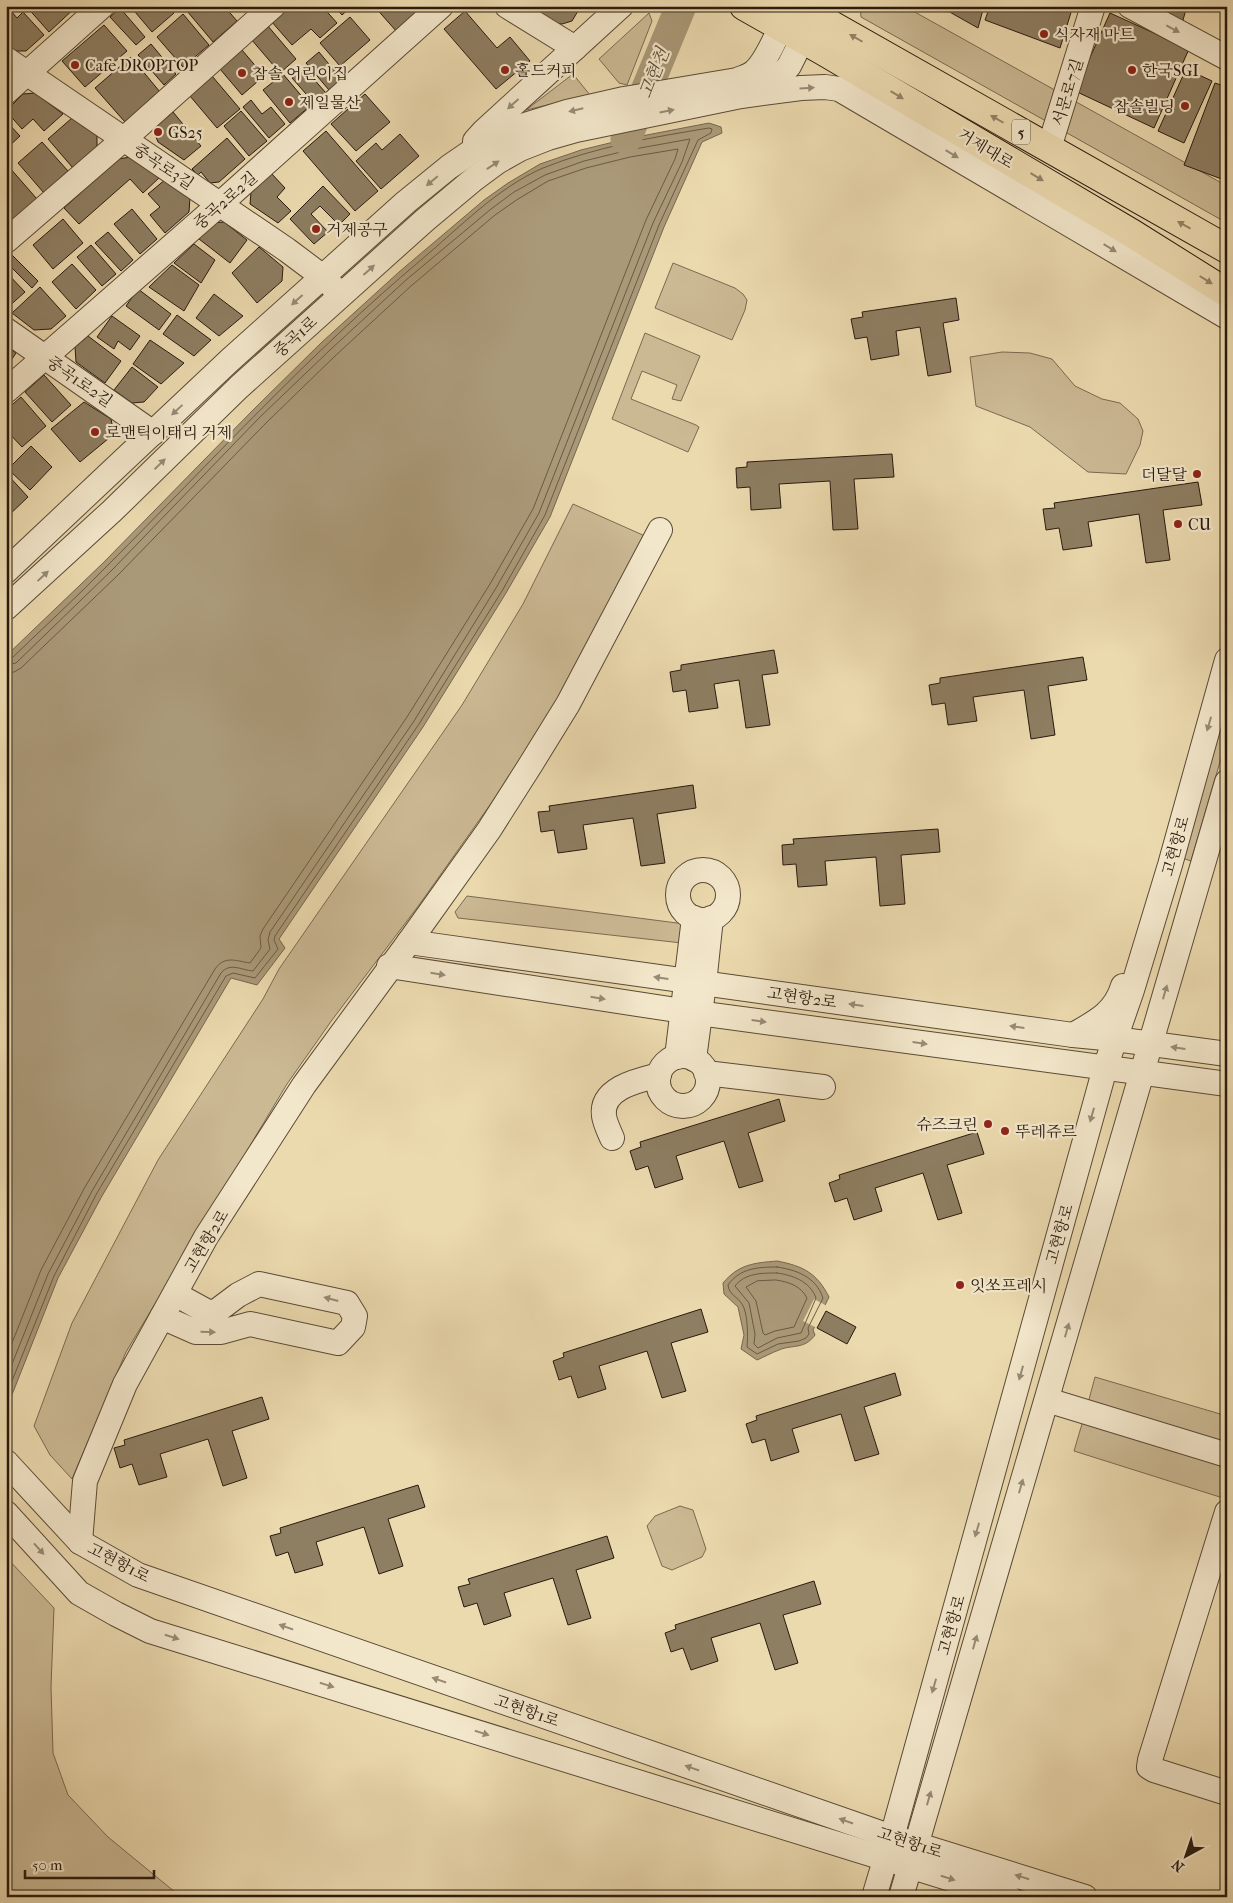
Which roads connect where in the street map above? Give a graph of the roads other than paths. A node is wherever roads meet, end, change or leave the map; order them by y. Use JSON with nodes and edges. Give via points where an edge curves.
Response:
{"nodes":[{"id":1,"x":102,"y":6,"type":"edge"},
{"id":2,"x":273,"y":6,"type":"edge"},
{"id":3,"x":441,"y":6,"type":"edge"},
{"id":4,"x":507,"y":6,"type":"edge"},
{"id":5,"x":622,"y":6,"type":"edge"},
{"id":6,"x":1093,"y":6,"type":"edge"},
{"id":7,"x":1130,"y":6,"type":"edge"},
{"id":8,"x":789,"y":16,"type":"edge"},
{"id":9,"x":575,"y":48,"type":"junction"},
{"id":10,"x":1227,"y":58,"type":"edge"},
{"id":11,"x":6,"y":59,"type":"edge"},
{"id":12,"x":27,"y":73,"type":"junction"},
{"id":13,"x":739,"y":88,"type":"junction"},
{"id":14,"x":6,"y":92,"type":"edge"},
{"id":15,"x":622,"y":110,"type":"junction"},
{"id":16,"x":124,"y":139,"type":"junction"},
{"id":17,"x":1048,"y":148,"type":"junction"},
{"id":18,"x":457,"y":161,"type":"junction"},
{"id":19,"x":220,"y":204,"type":"junction"},
{"id":20,"x":6,"y":241,"type":"edge"},
{"id":21,"x":1227,"y":249,"type":"edge"},
{"id":22,"x":323,"y":277,"type":"junction"},
{"id":23,"x":1227,"y":292,"type":"edge"},
{"id":24,"x":341,"y":296,"type":"junction"},
{"id":25,"x":1227,"y":317,"type":"edge"},
{"id":26,"x":6,"y":330,"type":"edge"},
{"id":27,"x":44,"y":357,"type":"junction"},
{"id":28,"x":6,"y":391,"type":"edge"},
{"id":29,"x":153,"y":433,"type":"junction"},
{"id":30,"x":97,"y":486,"type":"junction"},
{"id":31,"x":660,"y":530,"type":"dead end"},
{"id":32,"x":6,"y":549,"type":"edge"},
{"id":33,"x":6,"y":571,"type":"edge"},
{"id":34,"x":6,"y":608,"type":"edge"},
{"id":35,"x":1227,"y":660,"type":"edge"},
{"id":36,"x":1227,"y":782,"type":"edge"},
{"id":37,"x":1170,"y":865,"type":"junction"},
{"id":38,"x":702,"y":918,"type":"dead end"},
{"id":39,"x":409,"y":942,"type":"junction"},
{"id":40,"x":390,"y":966,"type":"junction"},
{"id":41,"x":695,"y":983,"type":"junction"},
{"id":42,"x":691,"y":1012,"type":"junction"},
{"id":43,"x":1073,"y":1035,"type":"junction"},
{"id":44,"x":1115,"y":1039,"type":"junction"},
{"id":45,"x":1150,"y":1044,"type":"junction"},
{"id":46,"x":1227,"y":1054,"type":"edge"},
{"id":47,"x":692,"y":1063,"type":"junction"},
{"id":48,"x":1106,"y":1068,"type":"junction"},
{"id":49,"x":1142,"y":1073,"type":"junction"},
{"id":50,"x":658,"y":1075,"type":"junction"},
{"id":51,"x":1227,"y":1084,"type":"edge"},
{"id":52,"x":823,"y":1087,"type":"dead end"},
{"id":53,"x":612,"y":1138,"type":"dead end"},
{"id":54,"x":175,"y":1294,"type":"junction"},
{"id":55,"x":162,"y":1317,"type":"junction"},
{"id":56,"x":1047,"y":1400,"type":"junction"},
{"id":57,"x":1227,"y":1455,"type":"edge"},
{"id":58,"x":14,"y":1470,"type":"edge"},
{"id":59,"x":1227,"y":1512,"type":"edge"},
{"id":60,"x":6,"y":1513,"type":"edge"},
{"id":61,"x":80,"y":1542,"type":"junction"},
{"id":62,"x":1227,"y":1793,"type":"edge"},
{"id":63,"x":888,"y":1847,"type":"junction"},
{"id":64,"x":913,"y":1855,"type":"junction"},
{"id":65,"x":874,"y":1897,"type":"edge"},
{"id":66,"x":901,"y":1897,"type":"edge"},
{"id":67,"x":1009,"y":1897,"type":"edge"},
{"id":68,"x":1085,"y":1897,"type":"edge"}],
"edges":[{"from":1,"to":12,"type":"street"},
{"from":2,"to":16,"type":"street"},
{"from":3,"to":19,"type":"street","name":"중곡2로2길"},
{"from":4,"to":9,"type":"street"},
{"from":5,"to":9,"type":"street"},
{"from":6,"to":17,"type":"street","name":"서문로7길"},
{"from":7,"to":10,"type":"street","one_way":true},
{"from":8,"to":13,"type":"street","via":[[757,69]]},
{"from":17,"to":8,"type":"main road","name":"거제대로","number":"5","one_way":true},
{"from":8,"to":23,"type":"main road","name":"거제대로","number":"5","one_way":true,"via":[[825,52]]},
{"from":9,"to":18,"type":"street","one_way":true,"via":[[484,131]]},
{"from":11,"to":12,"type":"street","name":"중곡로3길"},
{"from":12,"to":14,"type":"street"},
{"from":12,"to":16,"type":"street","name":"중곡로3길"},
{"from":13,"to":15,"type":"street"},
{"from":13,"to":25,"type":"street","one_way":true,"via":[[839,89]]},
{"from":15,"to":18,"type":"street","name":"중곡1로","one_way":true,"via":[[567,112],[522,126],[484,143]]},
{"from":24,"to":15,"type":"street","name":"중곡1로","one_way":true,"via":[[497,162],[520,149]]},
{"from":16,"to":19,"type":"street","name":"중곡로3길"},
{"from":16,"to":20,"type":"street"},
{"from":21,"to":17,"type":"main road","name":"거제대로","number":"5","one_way":true},
{"from":18,"to":22,"type":"street","name":"중곡1로","one_way":true},
{"from":19,"to":22,"type":"street","name":"중곡로3길"},
{"from":19,"to":27,"type":"street","name":"중곡2로2길"},
{"from":22,"to":24,"type":"street","name":"중곡로3길"},
{"from":22,"to":29,"type":"street","name":"중곡1로","one_way":true},
{"from":34,"to":24,"type":"street","name":"중곡1로","one_way":true,"via":[[112,511],[239,387]]},
{"from":26,"to":27,"type":"street","name":"중곡1로2길"},
{"from":27,"to":28,"type":"street","name":"중곡2로2길"},
{"from":27,"to":29,"type":"street","name":"중곡1로2길"},
{"from":29,"to":30,"type":"street","name":"중곡1로"},
{"from":30,"to":32,"type":"street","via":[[47,513]]},
{"from":30,"to":33,"type":"street","name":"중곡1로"},
{"from":31,"to":39,"type":"street","via":[[568,704],[489,830]]},
{"from":35,"to":37,"type":"street","name":"고현항로","one_way":true},
{"from":45,"to":36,"type":"street","name":"고현항로","one_way":true},
{"from":37,"to":43,"type":"street","via":[[1152,886],[1119,999],[1110,1011]]},
{"from":37,"to":44,"type":"street","name":"고현항로"},
{"from":38,"to":41,"type":"street"},
{"from":39,"to":40,"type":"street","name":"고현항2로"},
{"from":41,"to":39,"type":"street","name":"고현항2로","one_way":true},
{"from":40,"to":42,"type":"street","name":"고현항2로","one_way":true},
{"from":40,"to":54,"type":"street","name":"고현항2로","via":[[304,1085],[206,1237]]},
{"from":41,"to":42,"type":"street"},
{"from":43,"to":41,"type":"street","name":"고현항2로","one_way":true},
{"from":42,"to":47,"type":"street"},
{"from":42,"to":48,"type":"street","name":"고현항2로","one_way":true},
{"from":43,"to":44,"type":"street","name":"고현항2로"},
{"from":44,"to":45,"type":"street","name":"고현항2로"},
{"from":44,"to":48,"type":"street","name":"고현항로"},
{"from":46,"to":45,"type":"street","name":"고현항2로","one_way":true},
{"from":45,"to":49,"type":"street","name":"고현항로"},
{"from":47,"to":50,"type":"street","via":[[667,1062]]},
{"from":47,"to":50,"type":"street","via":[[708,1081],[701,1097],[687,1105],[664,1097]]},
{"from":47,"to":52,"type":"street"},
{"from":48,"to":49,"type":"street","name":"고현항2로"},
{"from":48,"to":63,"type":"street","name":"고현항로","one_way":true},
{"from":49,"to":51,"type":"street","name":"고현항2로"},
{"from":56,"to":49,"type":"street","name":"고현항로","one_way":true},
{"from":50,"to":53,"type":"street","via":[[622,1086],[608,1098],[604,1114]]},
{"from":54,"to":55,"type":"street","name":"고현항2로"},
{"from":55,"to":54,"type":"street","one_way":true,"via":[[196,1332],[221,1332],[250,1324],[338,1343],[353,1327],[355,1316],[346,1303],[259,1284],[214,1313]]},
{"from":55,"to":61,"type":"street","name":"고현항2로","via":[[125,1384],[85,1482]]},
{"from":56,"to":57,"type":"street"},
{"from":64,"to":56,"type":"street","name":"고현항로","one_way":true},
{"from":58,"to":61,"type":"street","name":"고현항1로"},
{"from":59,"to":62,"type":"street","via":[[1149,1767]]},
{"from":60,"to":63,"type":"street","name":"고현항1로","one_way":true,"via":[[79,1593],[150,1631]]},
{"from":63,"to":61,"type":"street","name":"고현항1로","one_way":true,"via":[[138,1575]]},
{"from":63,"to":64,"type":"street","name":"고현항1로"},
{"from":63,"to":65,"type":"street","name":"고현항로"},
{"from":64,"to":66,"type":"street","name":"고현항로"},
{"from":64,"to":67,"type":"street","name":"고현항1로","one_way":true},
{"from":68,"to":64,"type":"street","name":"고현항1로","one_way":true}]}
